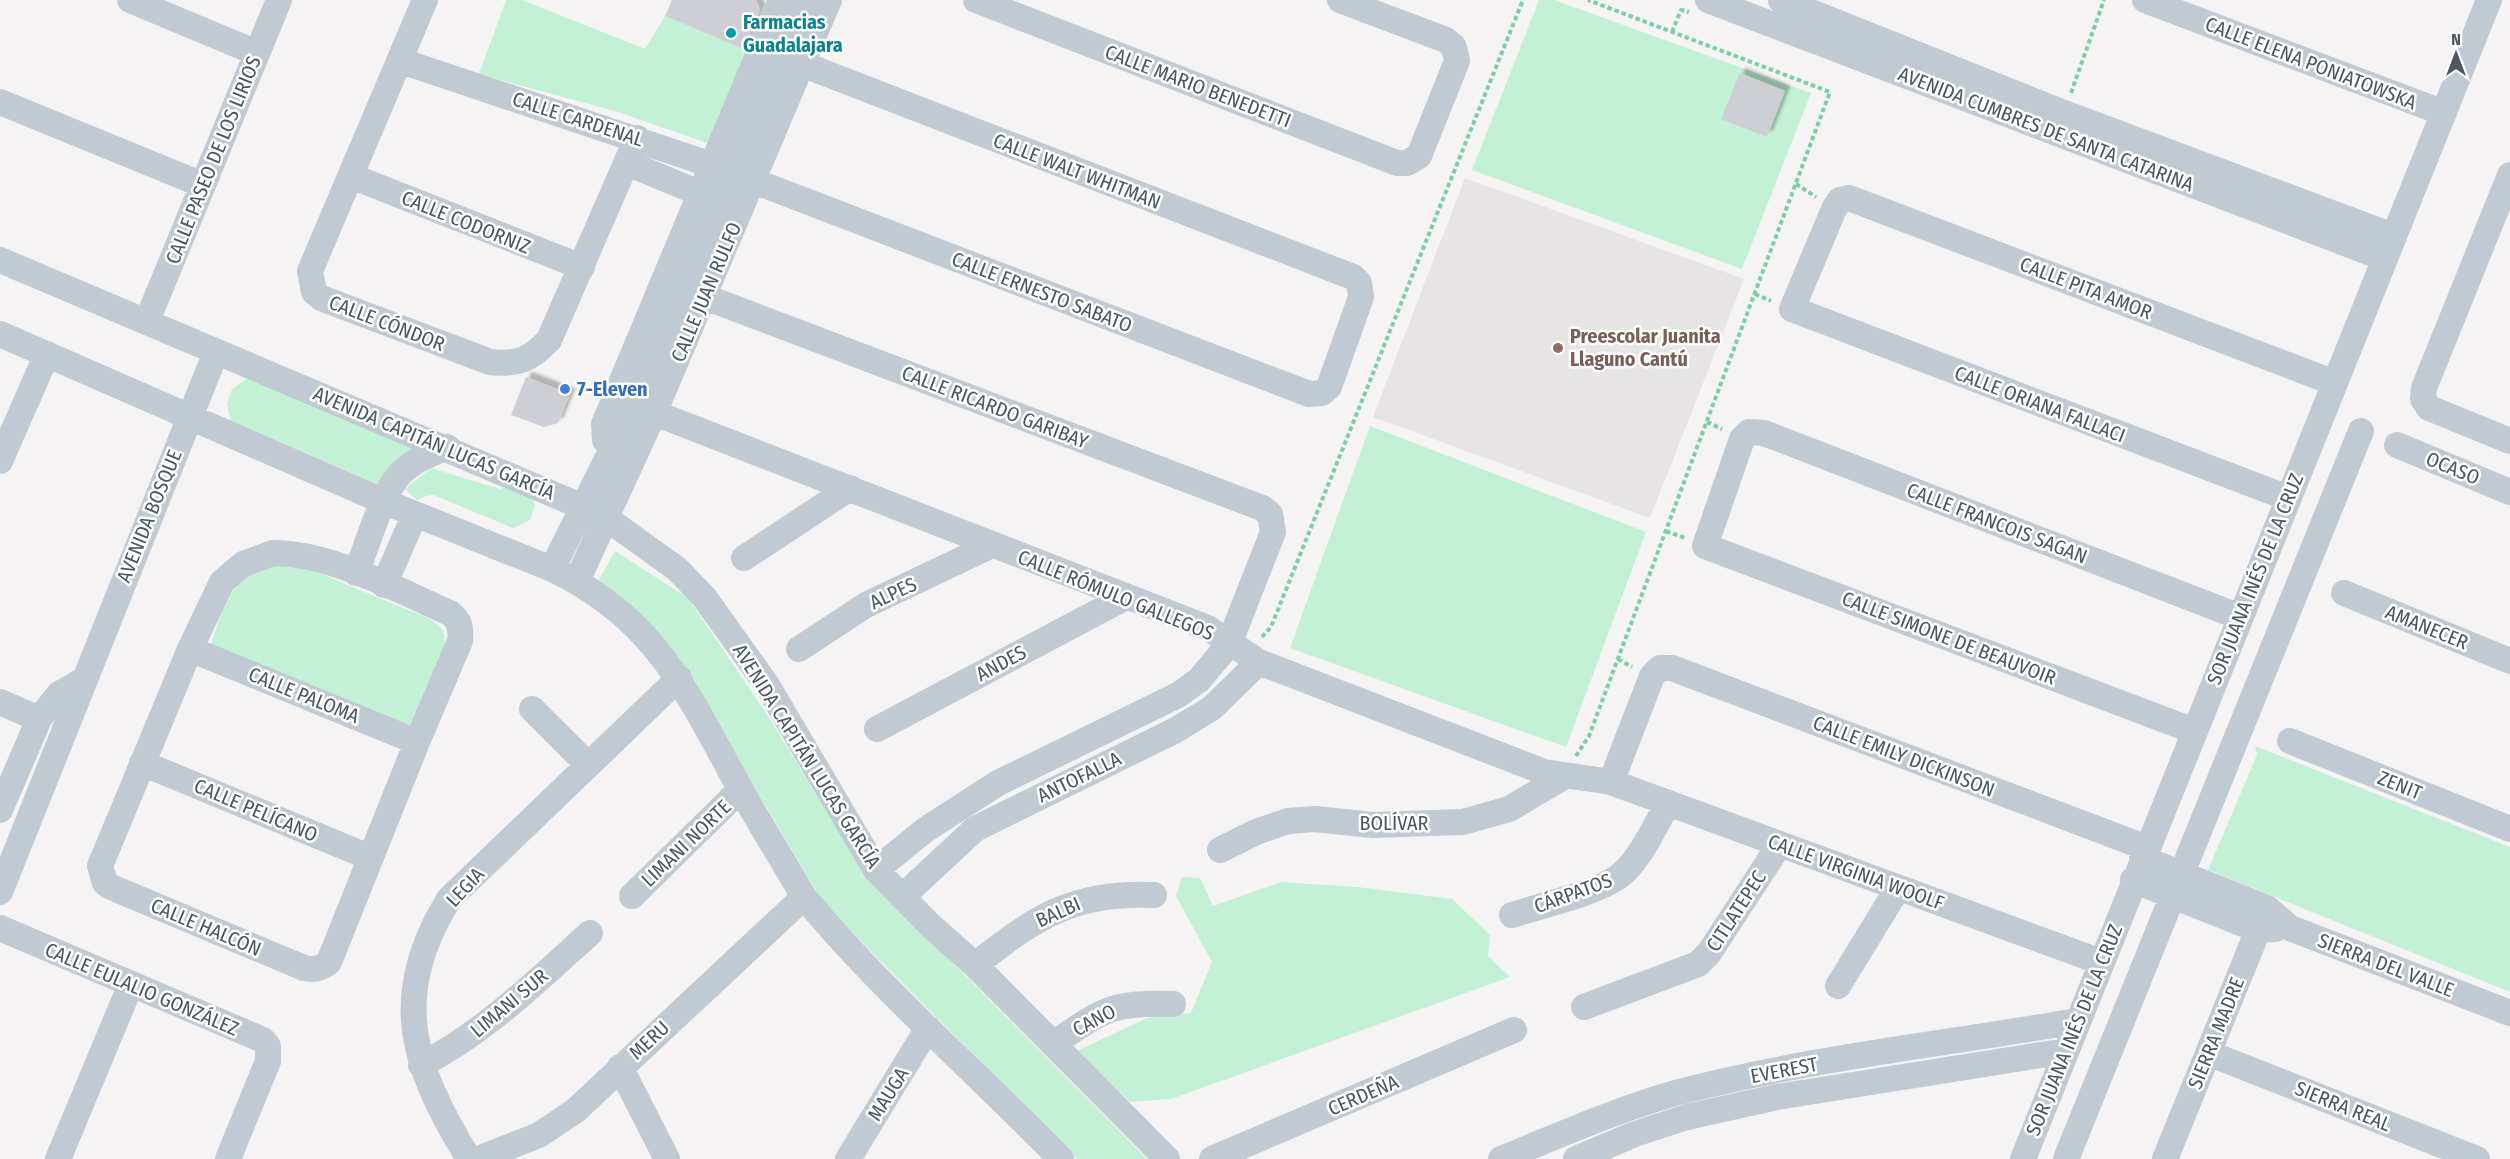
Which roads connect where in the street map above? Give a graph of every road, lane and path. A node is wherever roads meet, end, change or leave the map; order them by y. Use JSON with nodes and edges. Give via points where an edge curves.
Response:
{"nodes":[{"id":1,"x":130,"y":0,"type":"edge"},
{"id":2,"x":279,"y":0,"type":"edge"},
{"id":3,"x":425,"y":0,"type":"edge"},
{"id":4,"x":782,"y":0,"type":"edge"},
{"id":5,"x":805,"y":0,"type":"edge"},
{"id":6,"x":828,"y":0,"type":"edge"},
{"id":7,"x":976,"y":0,"type":"edge"},
{"id":8,"x":1340,"y":0,"type":"edge"},
{"id":9,"x":1523,"y":0,"type":"edge"},
{"id":10,"x":1588,"y":0,"type":"edge"},
{"id":11,"x":1781,"y":0,"type":"edge"},
{"id":12,"x":2104,"y":0,"type":"edge"},
{"id":13,"x":2145,"y":0,"type":"edge"},
{"id":14,"x":2489,"y":0,"type":"edge"},
{"id":15,"x":1707,"y":4,"type":"edge"},
{"id":16,"x":1672,"y":32,"type":"junction"},
{"id":17,"x":256,"y":52,"type":"junction"},
{"id":18,"x":792,"y":61,"type":"junction"},
{"id":19,"x":401,"y":62,"type":"junction"},
{"id":20,"x":0,"y":102,"type":"edge"},
{"id":21,"x":2064,"y":113,"type":"junction"},
{"id":22,"x":2444,"y":113,"type":"junction"},
{"id":23,"x":637,"y":138,"type":"junction"},
{"id":24,"x":627,"y":163,"type":"junction"},
{"id":25,"x":733,"y":173,"type":"junction"},
{"id":26,"x":2510,"y":175,"type":"edge"},
{"id":27,"x":351,"y":176,"type":"junction"},
{"id":28,"x":203,"y":185,"type":"junction"},
{"id":29,"x":721,"y":202,"type":"junction"},
{"id":30,"x":2389,"y":247,"type":"junction"},
{"id":31,"x":0,"y":260,"type":"edge"},
{"id":32,"x":582,"y":267,"type":"junction"},
{"id":33,"x":693,"y":293,"type":"junction"},
{"id":34,"x":1792,"y":309,"type":"joint"},
{"id":35,"x":147,"y":321,"type":"junction"},
{"id":36,"x":0,"y":334,"type":"edge"},
{"id":37,"x":216,"y":352,"type":"junction"},
{"id":38,"x":47,"y":354,"type":"junction"},
{"id":39,"x":2335,"y":383,"type":"junction"},
{"id":40,"x":1329,"y":387,"type":"joint"},
{"id":41,"x":644,"y":409,"type":"junction"},
{"id":42,"x":189,"y":416,"type":"junction"},
{"id":43,"x":2361,"y":430,"type":"dead end"},
{"id":44,"x":2510,"y":441,"type":"edge"},
{"id":45,"x":2397,"y":445,"type":"dead end"},
{"id":46,"x":447,"y":447,"type":"junction"},
{"id":47,"x":621,"y":458,"type":"junction"},
{"id":48,"x":0,"y":460,"type":"edge"},
{"id":49,"x":850,"y":488,"type":"junction"},
{"id":50,"x":2510,"y":492,"type":"edge"},
{"id":51,"x":2288,"y":498,"type":"junction"},
{"id":52,"x":385,"y":502,"type":"junction"},
{"id":53,"x":583,"y":507,"type":"junction"},
{"id":54,"x":415,"y":514,"type":"junction"},
{"id":55,"x":606,"y":518,"type":"junction"},
{"id":56,"x":992,"y":545,"type":"junction"},
{"id":57,"x":1705,"y":546,"type":"joint"},
{"id":58,"x":744,"y":558,"type":"dead end"},
{"id":59,"x":552,"y":569,"type":"junction"},
{"id":60,"x":356,"y":573,"type":"junction"},
{"id":61,"x":577,"y":581,"type":"junction"},
{"id":62,"x":384,"y":585,"type":"junction"},
{"id":63,"x":2344,"y":593,"type":"dead end"},
{"id":64,"x":1126,"y":597,"type":"junction"},
{"id":65,"x":2240,"y":617,"type":"junction"},
{"id":66,"x":190,"y":649,"type":"junction"},
{"id":67,"x":799,"y":649,"type":"dead end"},
{"id":68,"x":1245,"y":654,"type":"junction"},
{"id":69,"x":2510,"y":661,"type":"edge"},
{"id":70,"x":679,"y":678,"type":"junction"},
{"id":71,"x":82,"y":681,"type":"junction"},
{"id":72,"x":0,"y":702,"type":"edge"},
{"id":73,"x":532,"y":709,"type":"dead end"},
{"id":74,"x":39,"y":719,"type":"junction"},
{"id":75,"x":877,"y":729,"type":"dead end"},
{"id":76,"x":2194,"y":731,"type":"junction"},
{"id":77,"x":2290,"y":741,"type":"dead end"},
{"id":78,"x":417,"y":742,"type":"junction"},
{"id":79,"x":142,"y":763,"type":"junction"},
{"id":80,"x":588,"y":765,"type":"junction"},
{"id":81,"x":1563,"y":777,"type":"junction"},
{"id":82,"x":1611,"y":782,"type":"junction"},
{"id":83,"x":741,"y":789,"type":"junction"},
{"id":84,"x":1668,"y":803,"type":"junction"},
{"id":85,"x":0,"y":810,"type":"edge"},
{"id":86,"x":2510,"y":829,"type":"edge"},
{"id":87,"x":1780,"y":844,"type":"junction"},
{"id":88,"x":1220,"y":849,"type":"dead end"},
{"id":89,"x":369,"y":858,"type":"junction"},
{"id":90,"x":2141,"y":862,"type":"junction"},
{"id":91,"x":876,"y":870,"type":"junction"},
{"id":92,"x":2178,"y":885,"type":"junction"},
{"id":93,"x":1898,"y":888,"type":"junction"},
{"id":94,"x":0,"y":891,"type":"edge"},
{"id":95,"x":1154,"y":895,"type":"dead end"},
{"id":96,"x":632,"y":896,"type":"dead end"},
{"id":97,"x":804,"y":897,"type":"junction"},
{"id":98,"x":902,"y":897,"type":"junction"},
{"id":99,"x":1512,"y":915,"type":"dead end"},
{"id":100,"x":2263,"y":919,"type":"junction"},
{"id":101,"x":0,"y":928,"type":"edge"},
{"id":102,"x":590,"y":933,"type":"dead end"},
{"id":103,"x":2100,"y":962,"type":"junction"},
{"id":104,"x":975,"y":965,"type":"junction"},
{"id":105,"x":131,"y":984,"type":"junction"},
{"id":106,"x":1838,"y":986,"type":"dead end"},
{"id":107,"x":1173,"y":1004,"type":"dead end"},
{"id":108,"x":1584,"y":1007,"type":"dead end"},
{"id":109,"x":2510,"y":1013,"type":"edge"},
{"id":110,"x":2077,"y":1021,"type":"junction"},
{"id":111,"x":928,"y":1028,"type":"junction"},
{"id":112,"x":1514,"y":1030,"type":"dead end"},
{"id":113,"x":1053,"y":1044,"type":"junction"},
{"id":114,"x":2066,"y":1051,"type":"junction"},
{"id":115,"x":2208,"y":1053,"type":"junction"},
{"id":116,"x":421,"y":1065,"type":"junction"},
{"id":117,"x":620,"y":1067,"type":"junction"},
{"id":118,"x":518,"y":1152,"type":"edge"},
{"id":119,"x":58,"y":1159,"type":"edge"},
{"id":120,"x":228,"y":1159,"type":"edge"},
{"id":121,"x":469,"y":1159,"type":"edge"},
{"id":122,"x":478,"y":1159,"type":"edge"},
{"id":123,"x":666,"y":1159,"type":"edge"},
{"id":124,"x":848,"y":1159,"type":"edge"},
{"id":125,"x":1061,"y":1159,"type":"edge"},
{"id":126,"x":1167,"y":1159,"type":"edge"},
{"id":127,"x":1212,"y":1159,"type":"edge"},
{"id":128,"x":1501,"y":1159,"type":"edge"},
{"id":129,"x":1576,"y":1159,"type":"edge"},
{"id":130,"x":2023,"y":1159,"type":"edge"},
{"id":131,"x":2067,"y":1159,"type":"edge"},
{"id":132,"x":2165,"y":1159,"type":"edge"},
{"id":133,"x":2477,"y":1159,"type":"edge"}],
"edges":[{"from":1,"to":17,"type":"street"},
{"from":2,"to":17,"type":"street","name":"CALLE PASEO DE LOS LIRIOS"},
{"from":3,"to":19,"type":"street","name":"CALLE CÓNDOR"},
{"from":4,"to":25,"type":"street","name":"CALLE JUAN RULFO"},
{"from":5,"to":18,"type":"street","name":"CALLE JUAN RULFO"},
{"from":6,"to":18,"type":"street","name":"CALLE JUAN RULFO"},
{"from":7,"to":8,"type":"street","name":"CALLE MARIO BENEDETTI","via":[[1397,163],[1407,163],[1419,156],[1457,61],[1454,46]]},
{"from":9,"to":68,"type":"path","via":[[1271,627]]},
{"from":10,"to":16,"type":"path"},
{"from":11,"to":21,"type":"street","name":"AVENIDA CUMBRES DE SANTA CATARINA"},
{"from":12,"to":21,"type":"path"},
{"from":13,"to":22,"type":"street","name":"CALLE ELENA PONIATOWSKA"},
{"from":14,"to":22,"type":"street","name":"SOR JUANA INÉS DE LA CRUZ"},
{"from":15,"to":16,"type":"path","via":[[1681,10]]},
{"from":15,"to":30,"type":"street","name":"AVENIDA CUMBRES DE SANTA CATARINA"},
{"from":16,"to":81,"type":"path","via":[[1830,92],[1589,736]]},
{"from":17,"to":28,"type":"street","name":"CALLE PASEO DE LOS LIRIOS"},
{"from":18,"to":25,"type":"street","name":"CALLE JUAN RULFO"},
{"from":18,"to":40,"type":"street","name":"CALLE WALT WHITMAN","via":[[1353,277],[1359,283],[1361,297]]},
{"from":19,"to":23,"type":"street","name":"CALLE CARDENAL"},
{"from":19,"to":27,"type":"street","name":"CALLE CÓNDOR"},
{"from":20,"to":28,"type":"street"},
{"from":21,"to":30,"type":"street","name":"AVENIDA CUMBRES DE SANTA CATARINA"},
{"from":22,"to":30,"type":"street","name":"SOR JUANA INÉS DE LA CRUZ"},
{"from":23,"to":24,"type":"street","name":"CALLE CÓNDOR"},
{"from":23,"to":25,"type":"street","name":"CALLE CARDENAL"},
{"from":24,"to":29,"type":"street","name":"CALLE CARDENAL"},
{"from":24,"to":32,"type":"street","name":"CALLE CÓNDOR"},
{"from":25,"to":29,"type":"street","name":"CALLE JUAN RULFO"},
{"from":25,"to":29,"type":"street","name":"CALLE JUAN RULFO"},
{"from":25,"to":40,"type":"street","name":"CALLE ERNESTO SABATO","via":[[1309,394],[1322,393]]},
{"from":26,"to":44,"type":"street","via":[[2424,388],[2423,399],[2429,408]]},
{"from":27,"to":32,"type":"street","name":"CALLE CODORNIZ"},
{"from":27,"to":32,"type":"street","name":"CALLE CÓNDOR","via":[[310,271],[314,292],[321,298],[490,362],[506,364],[535,355],[549,340]]},
{"from":28,"to":35,"type":"street","name":"CALLE PASEO DE LOS LIRIOS"},
{"from":29,"to":33,"type":"street","name":"CALLE JUAN RULFO"},
{"from":29,"to":47,"type":"street","name":"CALLE JUAN RULFO","via":[[604,424],[605,440]]},
{"from":30,"to":39,"type":"street","name":"SOR JUANA INÉS DE LA CRUZ"},
{"from":31,"to":35,"type":"street","name":"AVENIDA CAPITÁN LUCAS GARCÍA"},
{"from":33,"to":41,"type":"street","name":"CALLE JUAN RULFO"},
{"from":33,"to":68,"type":"street","name":"CALLE RICARDO GARIBAY","via":[[1262,508],[1270,514],[1273,532]]},
{"from":34,"to":39,"type":"street","name":"CALLE PITA AMOR","via":[[1837,204],[1849,198]]},
{"from":34,"to":51,"type":"street","name":"CALLE ORIANA FALLACI"},
{"from":35,"to":37,"type":"street","name":"AVENIDA CAPITÁN LUCAS GARCÍA"},
{"from":36,"to":38,"type":"street"},
{"from":37,"to":42,"type":"street","name":"AVENIDA BOSQUE"},
{"from":37,"to":46,"type":"street","name":"AVENIDA CAPITÁN LUCAS GARCÍA"},
{"from":38,"to":42,"type":"street"},
{"from":38,"to":48,"type":"street"},
{"from":39,"to":51,"type":"street","name":"SOR JUANA INÉS DE LA CRUZ"},
{"from":41,"to":47,"type":"street","name":"CALLE JUAN RULFO"},
{"from":41,"to":49,"type":"street","name":"CALLE RÓMULO GALLEGOS"},
{"from":42,"to":52,"type":"street"},
{"from":42,"to":71,"type":"street","name":"AVENIDA BOSQUE"},
{"from":43,"to":92,"type":"street"},
{"from":45,"to":50,"type":"street","name":"OCASO"},
{"from":46,"to":52,"type":"street","via":[[400,473]]},
{"from":46,"to":53,"type":"street","name":"AVENIDA CAPITÁN LUCAS GARCÍA"},
{"from":47,"to":53,"type":"street","name":"CALLE JUAN RULFO"},
{"from":47,"to":55,"type":"street","name":"CALLE JUAN RULFO"},
{"from":49,"to":56,"type":"street","name":"CALLE RÓMULO GALLEGOS"},
{"from":49,"to":58,"type":"street"},
{"from":51,"to":65,"type":"street","name":"SOR JUANA INÉS DE LA CRUZ"},
{"from":52,"to":54,"type":"street"},
{"from":52,"to":60,"type":"street"},
{"from":53,"to":55,"type":"street","name":"AVENIDA CAPITÁN LUCAS GARCÍA"},
{"from":53,"to":59,"type":"street","name":"CALLE JUAN RULFO"},
{"from":54,"to":59,"type":"street"},
{"from":54,"to":62,"type":"street"},
{"from":55,"to":61,"type":"street","name":"CALLE JUAN RULFO"},
{"from":55,"to":91,"type":"street","name":"AVENIDA CAPITÁN LUCAS GARCÍA","via":[[678,569],[704,597],[767,686]]},
{"from":56,"to":64,"type":"street","name":"CALLE RÓMULO GALLEGOS"},
{"from":56,"to":67,"type":"street","name":"ALPES","via":[[866,605]]},
{"from":57,"to":65,"type":"street","name":"CALLE FRANCOIS SAGAN","via":[[1742,439],[1754,432]]},
{"from":57,"to":76,"type":"street","name":"CALLE SIMONE DE BEAUVOIR"},
{"from":59,"to":61,"type":"street"},
{"from":60,"to":62,"type":"street","name":"CALLE HALCÓN"},
{"from":60,"to":66,"type":"street","name":"CALLE HALCÓN","via":[[305,555],[260,556],[229,573],[222,582]]},
{"from":61,"to":70,"type":"street","via":[[638,628]]},
{"from":62,"to":78,"type":"street","name":"CALLE HALCÓN","via":[[450,613],[461,630]]},
{"from":63,"to":69,"type":"street","name":"AMANECER"},
{"from":64,"to":68,"type":"street","name":"CALLE RÓMULO GALLEGOS","via":[[1208,628]]},
{"from":64,"to":75,"type":"street","name":"ANDES"},
{"from":65,"to":76,"type":"street","name":"SOR JUANA INÉS DE LA CRUZ"},
{"from":66,"to":78,"type":"street","name":"CALLE PALOMA"},
{"from":66,"to":79,"type":"street","name":"CALLE HALCÓN"},
{"from":68,"to":81,"type":"street","name":"CALLE RÓMULO GALLEGOS"},
{"from":68,"to":91,"type":"street","name":"ANTOFALLA","via":[[1178,695],[998,783],[925,830]]},
{"from":68,"to":98,"type":"street","name":"ANTOFALLA","via":[[1212,708],[1176,730],[975,829]]},
{"from":70,"to":80,"type":"street","name":"LEGIA"},
{"from":70,"to":83,"type":"street"},
{"from":71,"to":74,"type":"street","via":[[59,694]]},
{"from":71,"to":94,"type":"street","name":"AVENIDA BOSQUE","via":[[74,711]]},
{"from":72,"to":74,"type":"street"},
{"from":73,"to":80,"type":"street"},
{"from":74,"to":85,"type":"street"},
{"from":76,"to":90,"type":"street","name":"SOR JUANA INÉS DE LA CRUZ"},
{"from":77,"to":86,"type":"street","name":"ZENIT"},
{"from":78,"to":89,"type":"street","name":"CALLE HALCÓN"},
{"from":79,"to":89,"type":"street","name":"CALLE PELÍCANO"},
{"from":79,"to":89,"type":"street","name":"CALLE HALCÓN","via":[[100,866],[105,884],[304,968],[320,969],[329,962]]},
{"from":80,"to":116,"type":"street","name":"LEGIA","via":[[449,899],[438,917],[420,962],[415,990],[415,1042]]},
{"from":81,"to":82,"type":"street","name":"CALLE RÓMULO GALLEGOS"},
{"from":81,"to":88,"type":"street","name":"BOLÍVAR","via":[[1509,809],[1463,822],[1372,825],[1288,820]]},
{"from":82,"to":84,"type":"street","name":"CALLE VIRGINIA WOOLF"},
{"from":82,"to":90,"type":"street","name":"CALLE EMILY DICKINSON","via":[[1652,676],[1660,668],[1672,668]]},
{"from":83,"to":96,"type":"street","name":"LIMANI NORTE"},
{"from":83,"to":97,"type":"street"},
{"from":84,"to":87,"type":"street","name":"CALLE VIRGINIA WOOLF"},
{"from":84,"to":99,"type":"street","name":"CÁRPATOS","via":[[1620,876]]},
{"from":87,"to":93,"type":"street","name":"CALLE VIRGINIA WOOLF"},
{"from":87,"to":108,"type":"street","name":"CITLATEPEC","via":[[1698,964]]},
{"from":90,"to":92,"type":"street","name":"CALLE EMILY DICKINSON"},
{"from":90,"to":103,"type":"street","name":"SOR JUANA INÉS DE LA CRUZ"},
{"from":91,"to":98,"type":"street","name":"AVENIDA CAPITÁN LUCAS GARCÍA"},
{"from":92,"to":100,"type":"street","name":"SIERRA DEL VALLE"},
{"from":92,"to":131,"type":"street"},
{"from":93,"to":103,"type":"street","name":"CALLE VIRGINIA WOOLF"},
{"from":93,"to":106,"type":"street"},
{"from":95,"to":104,"type":"street","name":"BALBI","via":[[1122,893],[1080,900],[1044,915]]},
{"from":97,"to":111,"type":"street"},
{"from":97,"to":117,"type":"street","name":"MERU"},
{"from":98,"to":104,"type":"street","name":"AVENIDA CAPITÁN LUCAS GARCÍA"},
{"from":100,"to":109,"type":"street","name":"SIERRA DEL VALLE"},
{"from":100,"to":115,"type":"street","name":"SIERRA MADRE"},
{"from":101,"to":105,"type":"street","name":"CALLE EULALIO GONZÁLEZ"},
{"from":102,"to":116,"type":"street","name":"LIMANI SUR","via":[[484,1026]]},
{"from":103,"to":110,"type":"street","name":"SOR JUANA INÉS DE LA CRUZ"},
{"from":104,"to":113,"type":"street","name":"AVENIDA CAPITÁN LUCAS GARCÍA"},
{"from":105,"to":119,"type":"street"},
{"from":105,"to":120,"type":"street","name":"CALLE EULALIO GONZÁLEZ","via":[[268,1046],[268,1061]]},
{"from":107,"to":113,"type":"street","name":"CANO","via":[[1116,1006],[1094,1015]]},
{"from":110,"to":114,"type":"street","name":"SOR JUANA INÉS DE LA CRUZ"},
{"from":110,"to":128,"type":"street","name":"EVEREST","via":[[1863,1055],[1699,1088],[1627,1107]]},
{"from":111,"to":124,"type":"street","name":"MAUGA"},
{"from":111,"to":125,"type":"street"},
{"from":112,"to":127,"type":"street","name":"CERDEÑA"},
{"from":113,"to":126,"type":"street","name":"AVENIDA CAPITÁN LUCAS GARCÍA"},
{"from":114,"to":129,"type":"street","name":"EVEREST","via":[[1777,1097],[1698,1114],[1635,1134]]},
{"from":114,"to":130,"type":"street","name":"SOR JUANA INÉS DE LA CRUZ"},
{"from":115,"to":132,"type":"street","name":"SIERRA MADRE"},
{"from":115,"to":133,"type":"street","name":"SIERRA REAL"},
{"from":116,"to":121,"type":"street","name":"LEGIA"},
{"from":117,"to":118,"type":"street","name":"MERU","via":[[575,1111]]},
{"from":117,"to":123,"type":"street"},
{"from":118,"to":122,"type":"street","name":"MERU"}]}
